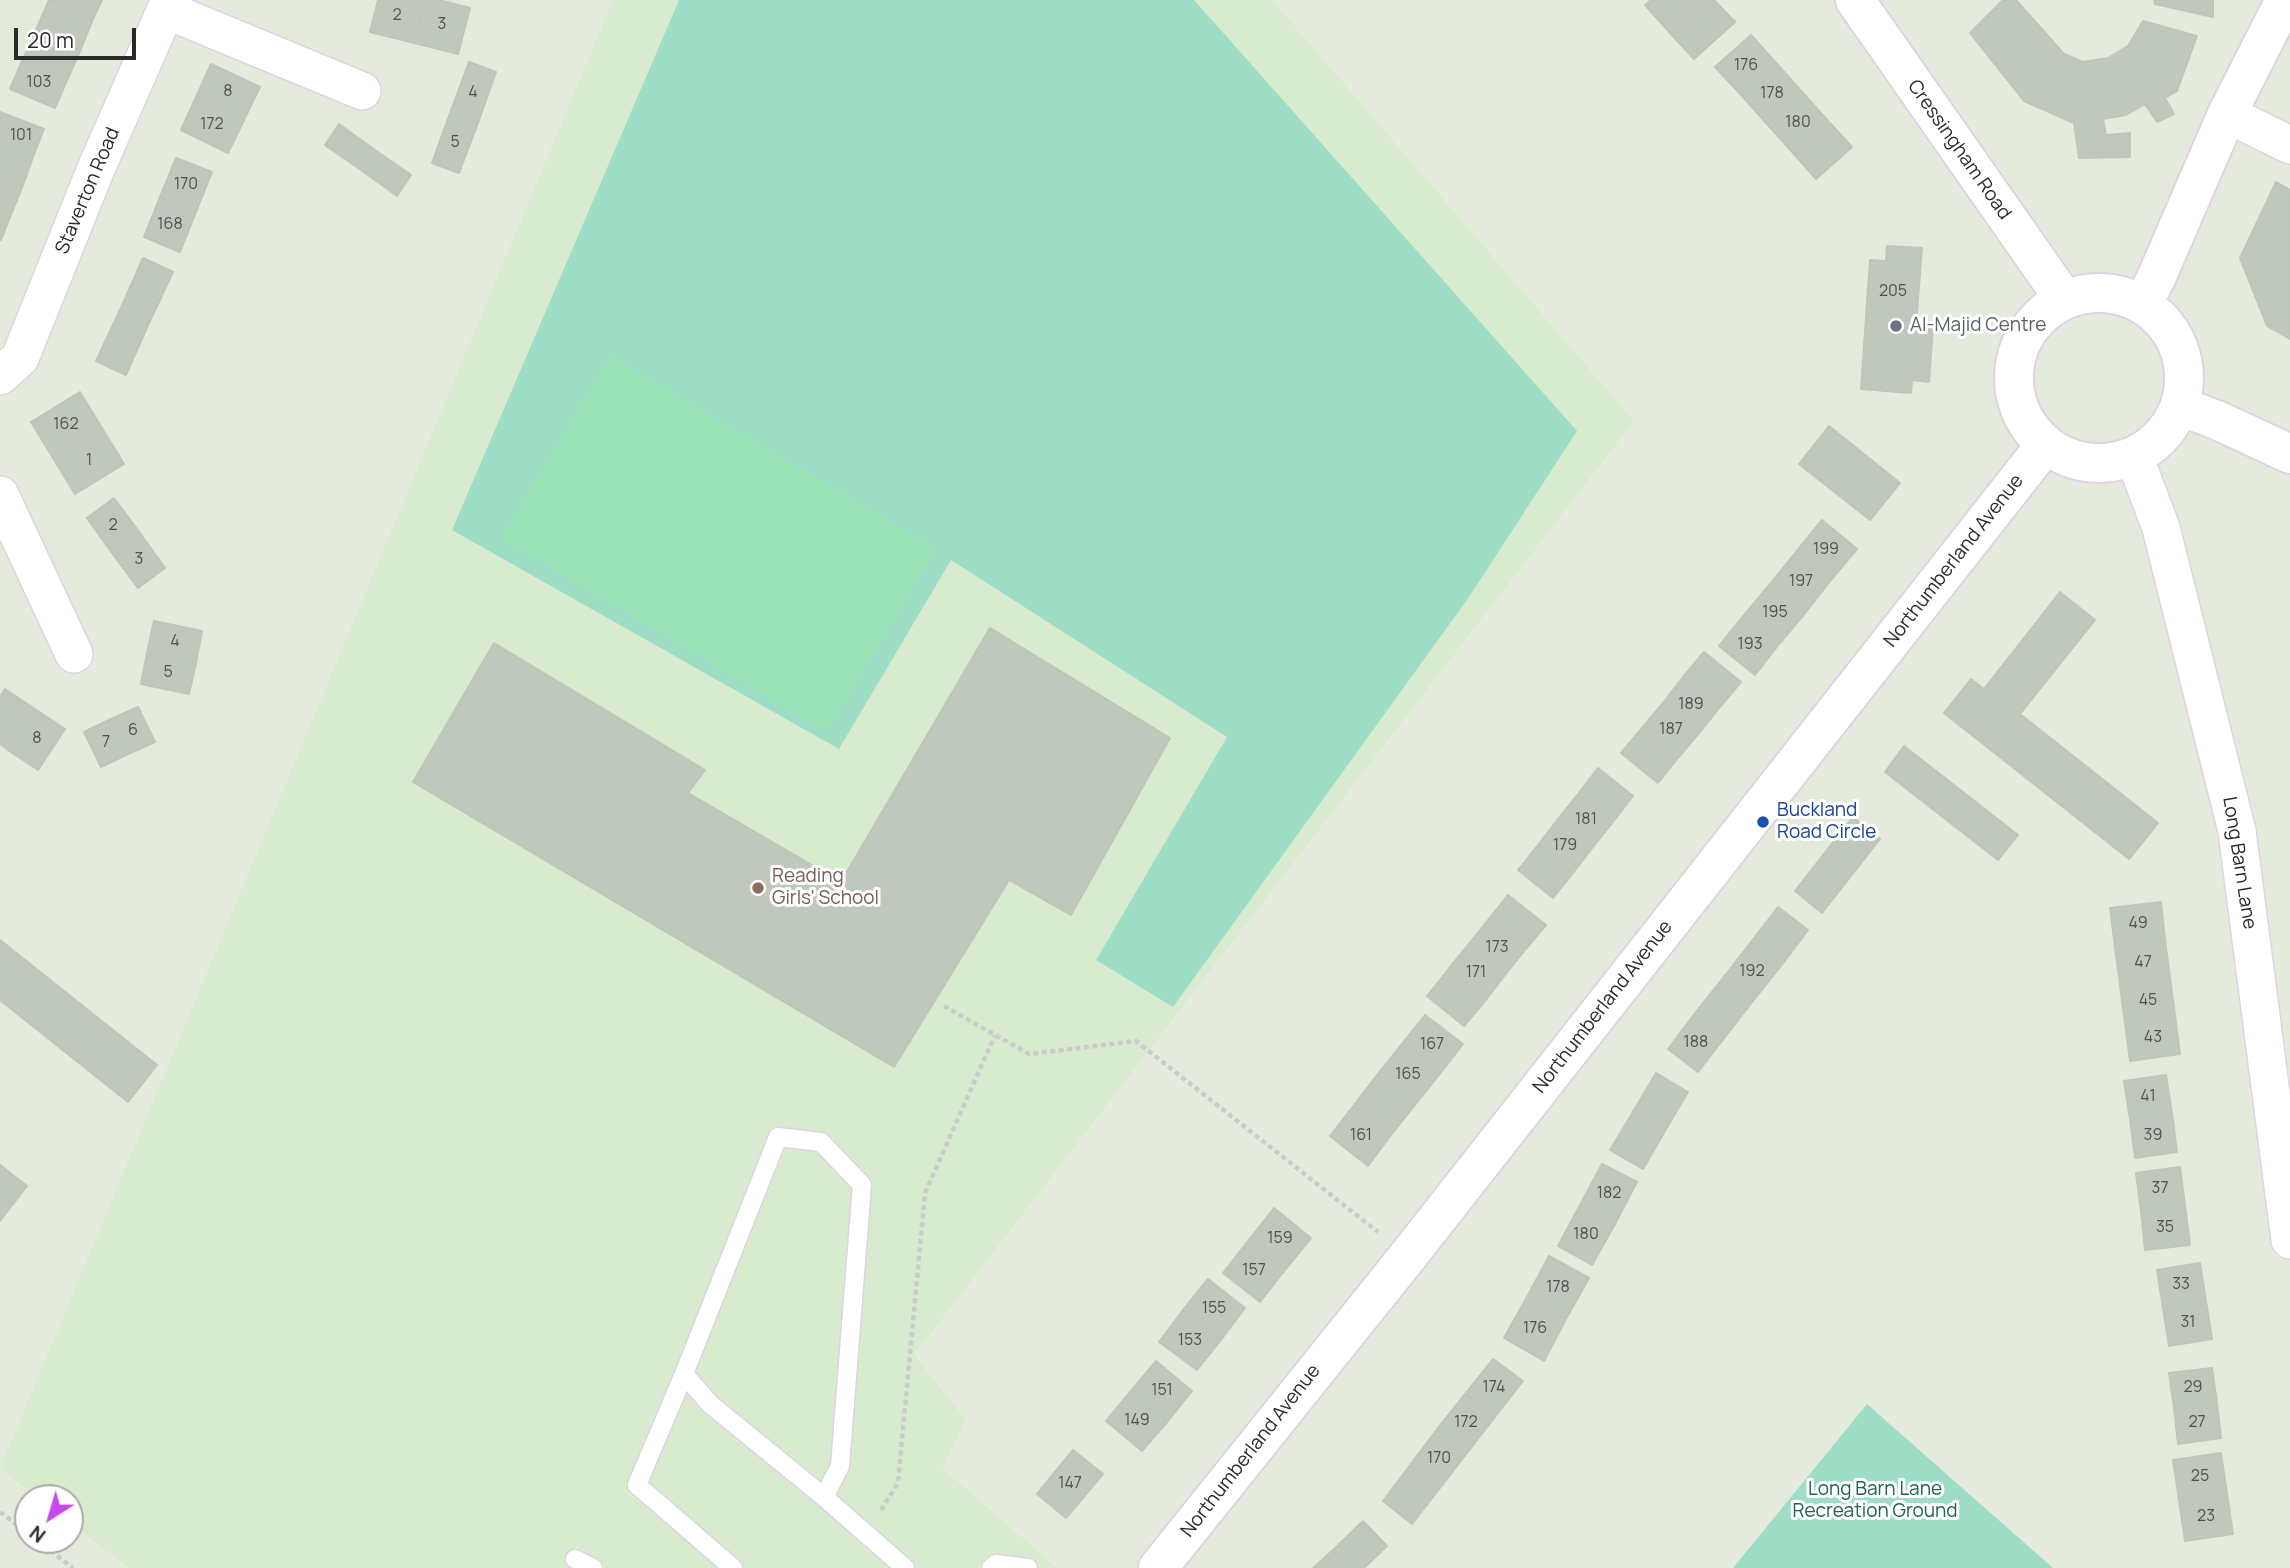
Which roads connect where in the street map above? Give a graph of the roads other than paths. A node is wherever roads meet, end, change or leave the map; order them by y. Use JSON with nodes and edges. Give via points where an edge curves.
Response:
{"nodes":[{"id":1,"x":1855,"y":0,"type":"edge"},
{"id":2,"x":2285,"y":0,"type":"edge"},
{"id":3,"x":168,"y":5,"type":"edge"},
{"id":4,"x":362,"y":91,"type":"dead end"},
{"id":5,"x":2227,"y":114,"type":"junction"},
{"id":6,"x":2290,"y":145,"type":"edge"},
{"id":7,"x":2064,"y":299,"type":"junction"},
{"id":8,"x":2143,"y":304,"type":"junction"},
{"id":9,"x":0,"y":376,"type":"edge"},
{"id":10,"x":2180,"y":406,"type":"junction"},
{"id":11,"x":2046,"y":444,"type":"junction"},
{"id":12,"x":2290,"y":454,"type":"edge"},
{"id":13,"x":2134,"y":456,"type":"junction"},
{"id":14,"x":0,"y":495,"type":"edge"},
{"id":15,"x":74,"y":653,"type":"dead end"},
{"id":16,"x":2290,"y":1240,"type":"edge"},
{"id":17,"x":684,"y":1374,"type":"junction"},
{"id":18,"x":824,"y":1497,"type":"junction"},
{"id":19,"x":575,"y":1559,"type":"dead end"},
{"id":20,"x":593,"y":1568,"type":"edge"},
{"id":21,"x":733,"y":1568,"type":"edge"},
{"id":22,"x":905,"y":1568,"type":"edge"},
{"id":23,"x":991,"y":1568,"type":"edge"},
{"id":24,"x":1028,"y":1568,"type":"edge"},
{"id":25,"x":1158,"y":1568,"type":"edge"}],
"edges":[{"from":1,"to":7,"type":"street","name":"Cressingham Road"},
{"from":2,"to":5,"type":"street"},
{"from":3,"to":4,"type":"street"},
{"from":3,"to":9,"type":"street","name":"Staverton Road","via":[[19,358]]},
{"from":5,"to":6,"type":"street"},
{"from":5,"to":8,"type":"street"},
{"from":7,"to":8,"type":"street","via":[[2092,292],[2120,294]]},
{"from":7,"to":11,"type":"street","via":[[2039,316],[2022,339],[2014,366],[2015,396],[2022,414]]},
{"from":8,"to":10,"type":"street","via":[[2167,326],[2180,350],[2185,378]]},
{"from":10,"to":12,"type":"street"},
{"from":10,"to":13,"type":"street","via":[[2154,444]]},
{"from":11,"to":13,"type":"street","via":[[2088,463]]},
{"from":11,"to":25,"type":"street","name":"Northumberland Avenue"},
{"from":13,"to":16,"type":"street","name":"Long Barn Lane","via":[[2161,528],[2237,831]]},
{"from":14,"to":15,"type":"street"},
{"from":17,"to":18,"type":"lane","via":[[709,1404]]},
{"from":17,"to":18,"type":"lane","via":[[778,1137],[821,1142],[862,1185],[839,1466]]},
{"from":17,"to":21,"type":"lane","via":[[637,1485]]},
{"from":18,"to":22,"type":"lane"},
{"from":19,"to":20,"type":"lane"},
{"from":23,"to":24,"type":"lane","via":[[996,1564]]}]}
